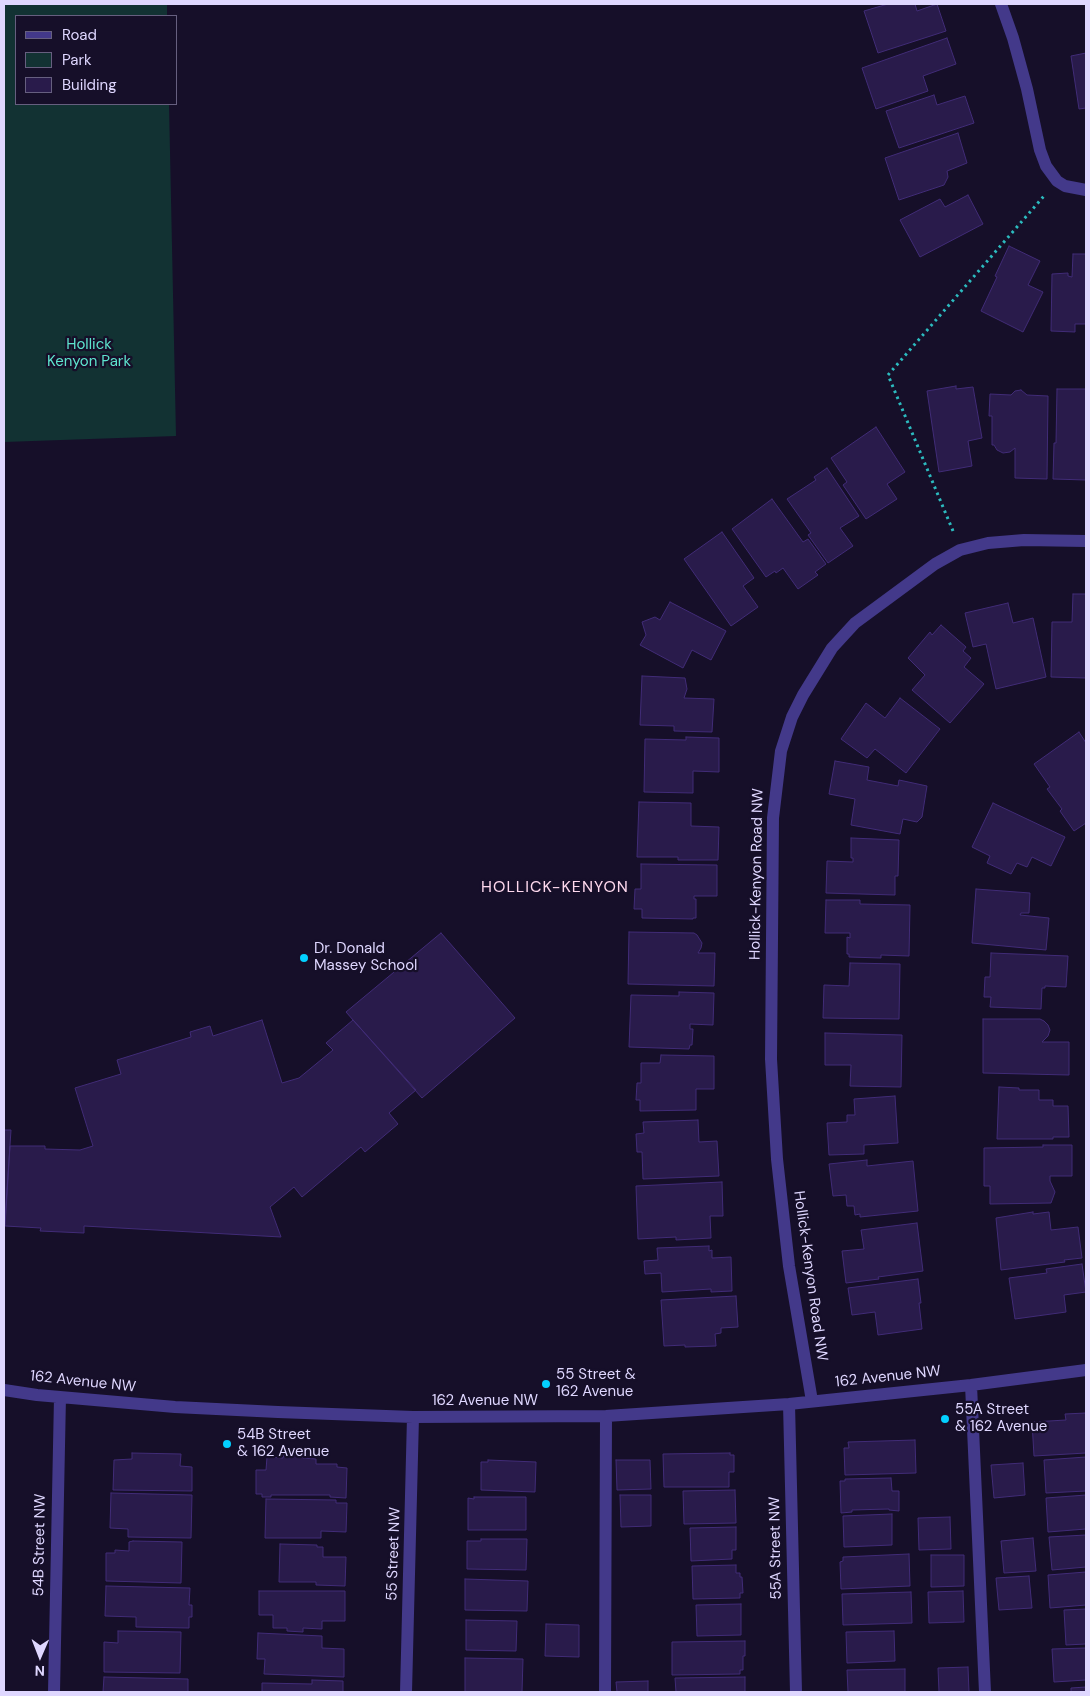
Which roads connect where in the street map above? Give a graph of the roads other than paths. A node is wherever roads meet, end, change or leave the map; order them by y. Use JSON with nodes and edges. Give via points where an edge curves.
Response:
{"nodes":[{"id":1,"x":1001,"y":4,"type":"edge"},
{"id":2,"x":1086,"y":190,"type":"edge"},
{"id":3,"x":1086,"y":541,"type":"edge"},
{"id":4,"x":1086,"y":1370,"type":"edge"},
{"id":5,"x":971,"y":1385,"type":"junction"},
{"id":6,"x":4,"y":1390,"type":"edge"},
{"id":7,"x":60,"y":1398,"type":"junction"},
{"id":8,"x":812,"y":1401,"type":"junction"},
{"id":9,"x":789,"y":1404,"type":"junction"},
{"id":10,"x":606,"y":1416,"type":"junction"},
{"id":11,"x":413,"y":1417,"type":"junction"},
{"id":12,"x":54,"y":1692,"type":"edge"},
{"id":13,"x":406,"y":1692,"type":"edge"},
{"id":14,"x":606,"y":1692,"type":"edge"},
{"id":15,"x":796,"y":1692,"type":"edge"},
{"id":16,"x":985,"y":1692,"type":"edge"}],
"edges":[{"from":1,"to":2,"type":"street","via":[[1046,166],[1065,186]]},
{"from":3,"to":8,"type":"street","name":"Hollick-Kenyon Road NW","via":[[988,543],[960,550],[935,564],[855,623],[832,648],[792,717],[781,751],[772,846],[772,1088],[789,1266]]},
{"from":4,"to":5,"type":"street","name":"162 Avenue NW"},
{"from":5,"to":8,"type":"street","name":"162 Avenue NW"},
{"from":5,"to":16,"type":"street"},
{"from":6,"to":7,"type":"street","name":"162 Avenue NW"},
{"from":7,"to":11,"type":"street","name":"162 Avenue NW","via":[[175,1407]]},
{"from":7,"to":12,"type":"street","name":"54B Street NW"},
{"from":8,"to":9,"type":"street","name":"162 Avenue NW"},
{"from":9,"to":10,"type":"street","name":"162 Avenue NW"},
{"from":9,"to":15,"type":"street","name":"55A Street NW"},
{"from":10,"to":11,"type":"street","name":"162 Avenue NW"},
{"from":10,"to":14,"type":"street"},
{"from":11,"to":13,"type":"street","name":"55 Street NW"}]}
